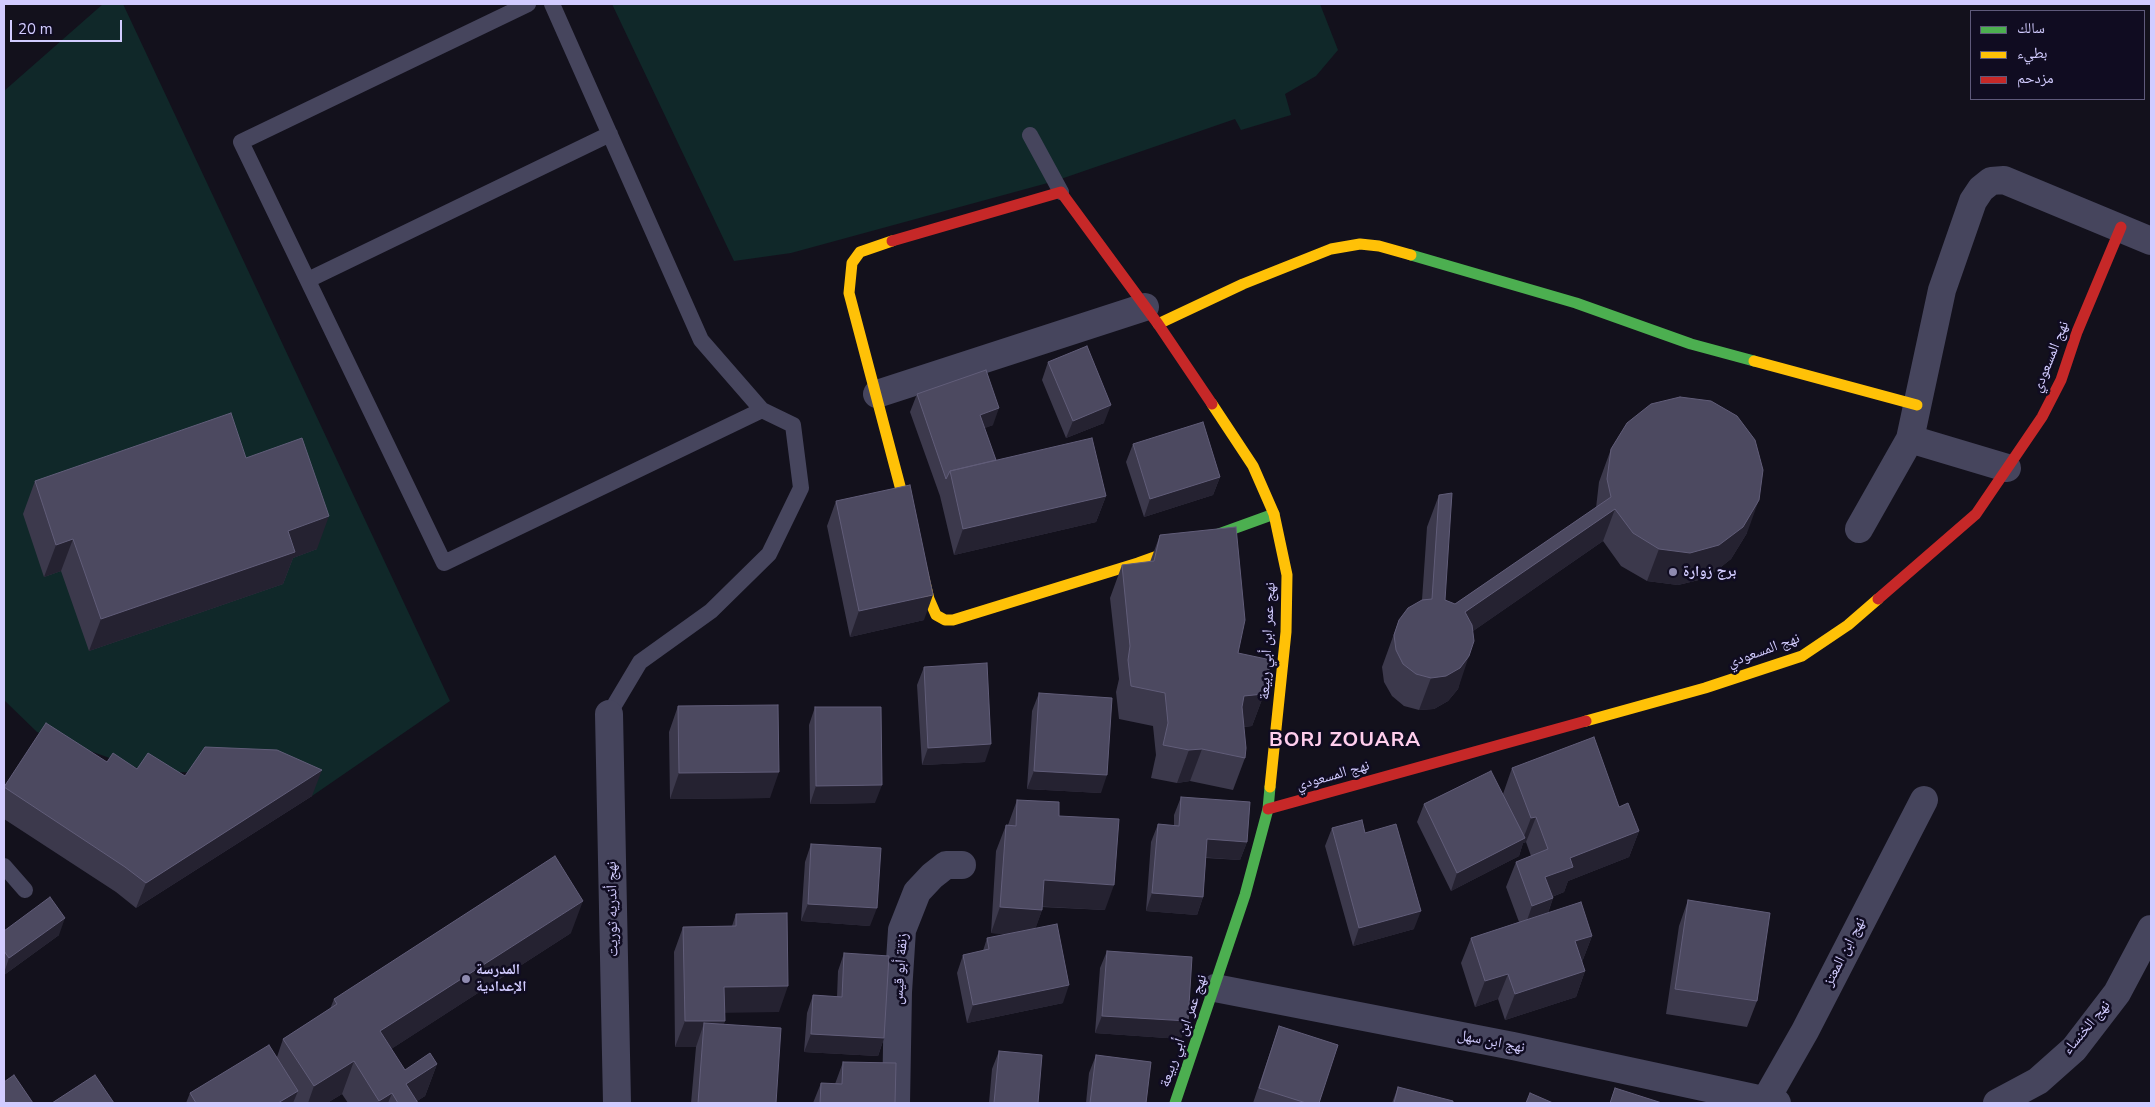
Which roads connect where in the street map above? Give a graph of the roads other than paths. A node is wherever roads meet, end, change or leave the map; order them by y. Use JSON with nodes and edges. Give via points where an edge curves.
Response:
{"nodes":[{"id":1,"x":528,"y":4,"type":"edge"},
{"id":2,"x":552,"y":4,"type":"edge"},
{"id":3,"x":610,"y":134,"type":"junction"},
{"id":4,"x":1030,"y":135,"type":"dead end"},
{"id":5,"x":1061,"y":192,"type":"junction"},
{"id":6,"x":2121,"y":227,"type":"junction"},
{"id":7,"x":2151,"y":240,"type":"edge"},
{"id":8,"x":308,"y":280,"type":"junction"},
{"id":9,"x":1151,"y":316,"type":"junction"},
{"id":10,"x":877,"y":394,"type":"junction"},
{"id":11,"x":1917,"y":406,"type":"junction"},
{"id":12,"x":762,"y":410,"type":"junction"},
{"id":13,"x":1910,"y":439,"type":"junction"},
{"id":14,"x":2008,"y":468,"type":"junction"},
{"id":15,"x":1274,"y":514,"type":"junction"},
{"id":16,"x":1859,"y":529,"type":"dead end"},
{"id":17,"x":913,"y":534,"type":"edge"},
{"id":18,"x":918,"y":553,"type":"edge"},
{"id":19,"x":609,"y":714,"type":"joint"},
{"id":20,"x":1924,"y":800,"type":"dead end"},
{"id":21,"x":1268,"y":809,"type":"junction"},
{"id":22,"x":962,"y":865,"type":"dead end"},
{"id":23,"x":4,"y":866,"type":"edge"},
{"id":24,"x":25,"y":890,"type":"dead end"},
{"id":25,"x":2151,"y":929,"type":"edge"},
{"id":26,"x":1215,"y":988,"type":"junction"},
{"id":27,"x":617,"y":1103,"type":"edge"},
{"id":28,"x":896,"y":1103,"type":"edge"},
{"id":29,"x":1175,"y":1103,"type":"edge"},
{"id":30,"x":1769,"y":1103,"type":"edge"},
{"id":31,"x":1997,"y":1103,"type":"edge"}],
"edges":[{"from":1,"to":8,"type":"lane","via":[[242,142]]},
{"from":2,"to":3,"type":"lane"},
{"from":3,"to":8,"type":"lane"},
{"from":3,"to":12,"type":"lane","via":[[700,340]]},
{"from":4,"to":5,"type":"lane"},
{"from":5,"to":9,"type":"street","name":"نهج عمر ابن أبي ربيعة"},
{"from":5,"to":10,"type":"street","via":[[860,252],[852,263],[849,293]]},
{"from":6,"to":7,"type":"street"},
{"from":6,"to":11,"type":"street","via":[[2004,180],[1991,181],[1981,188],[1973,201],[1942,290]]},
{"from":6,"to":14,"type":"street","name":"نهج المسعودي","via":[[2077,332],[2061,380],[2042,417]]},
{"from":8,"to":12,"type":"lane","via":[[444,563]]},
{"from":9,"to":10,"type":"street"},
{"from":9,"to":11,"type":"street","via":[[1331,249],[1360,244],[1378,246],[1576,303],[1691,344]]},
{"from":9,"to":15,"type":"street","name":"نهج عمر ابن أبي ربيعة","via":[[1253,466]]},
{"from":10,"to":17,"type":"street"},
{"from":11,"to":13,"type":"street"},
{"from":12,"to":19,"type":"lane","via":[[793,426],[801,488],[773,545],[768,554],[711,611],[640,662]]},
{"from":13,"to":14,"type":"street"},
{"from":13,"to":16,"type":"street"},
{"from":14,"to":21,"type":"street","name":"نهج المسعودي","via":[[1976,514],[1848,625],[1802,656],[1704,688]]},
{"from":15,"to":18,"type":"street","via":[[1138,563],[953,620],[936,615]]},
{"from":15,"to":21,"type":"street","name":"نهج عمر ابن أبي ربيعة","via":[[1287,575],[1286,632]]},
{"from":19,"to":27,"type":"street","name":"نهج أندريه ثوريت"},
{"from":20,"to":30,"type":"street","name":"نهج ابن المعتز"},
{"from":21,"to":26,"type":"street","name":"نهج عمر ابن أبي ربيعة"},
{"from":22,"to":28,"type":"street","name":"زنقة أبو قيس","via":[[946,866],[917,892],[902,930]]},
{"from":23,"to":24,"type":"lane"},
{"from":25,"to":31,"type":"street","name":"نهج الخنساء","via":[[2117,993],[2074,1049],[2038,1081]]},
{"from":26,"to":29,"type":"street","name":"نهج عمر ابن أبي ربيعة"},
{"from":26,"to":30,"type":"street","name":"نهج ابن سهل","via":[[1513,1046]]}]}
